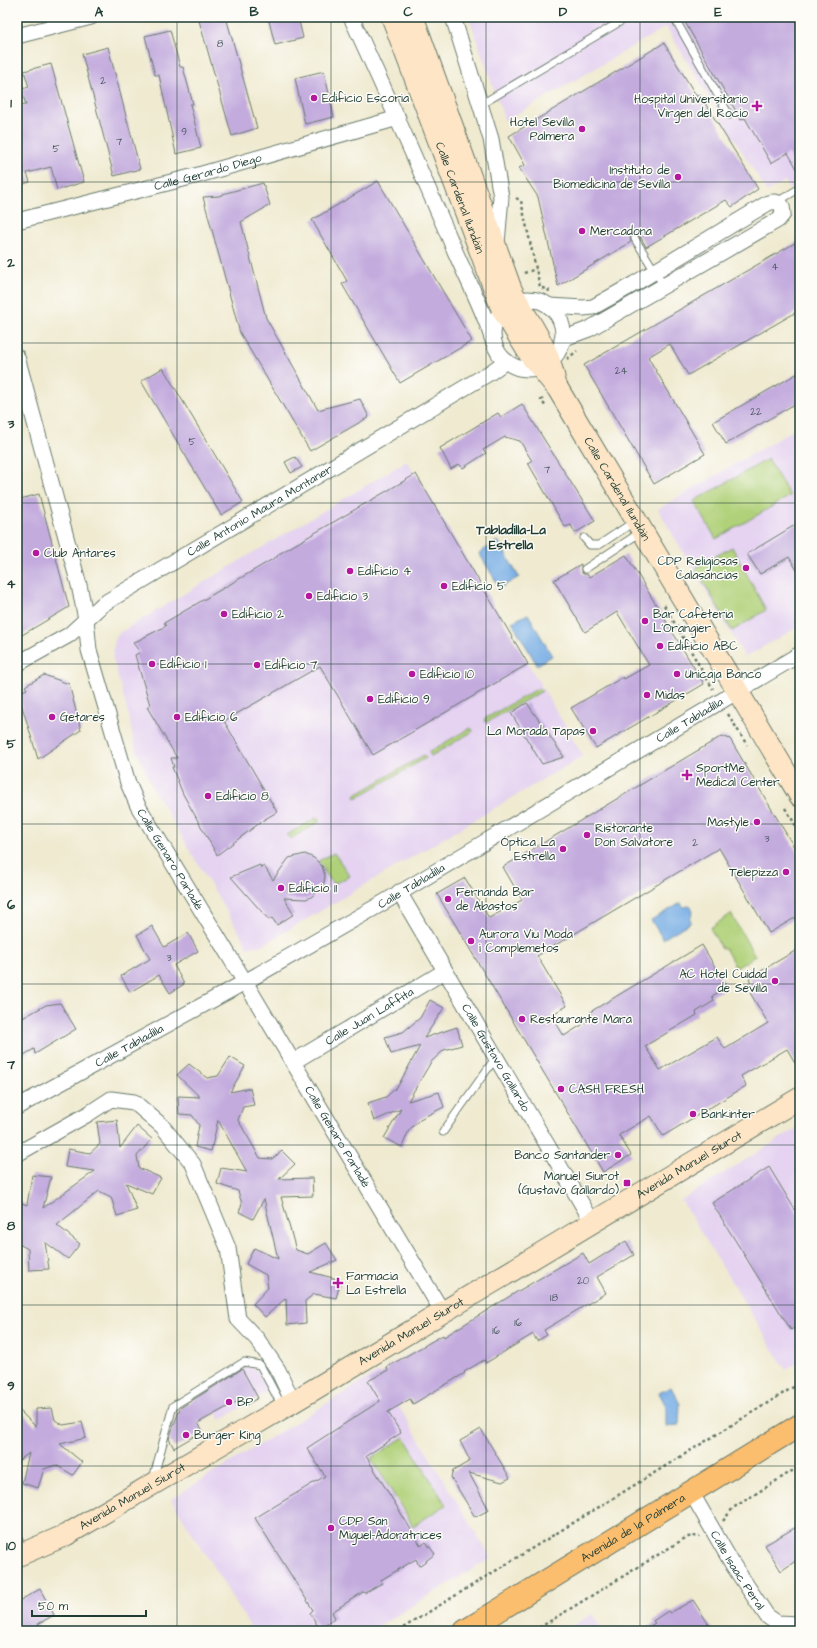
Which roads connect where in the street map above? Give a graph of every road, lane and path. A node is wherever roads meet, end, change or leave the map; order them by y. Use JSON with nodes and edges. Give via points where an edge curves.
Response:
{"nodes":[{"id":1,"x":91,"y":17,"type":"edge"},
{"id":2,"x":351,"y":17,"type":"edge"},
{"id":3,"x":392,"y":17,"type":"edge"},
{"id":4,"x":413,"y":17,"type":"edge"},
{"id":5,"x":453,"y":17,"type":"edge"},
{"id":6,"x":628,"y":17,"type":"edge"},
{"id":7,"x":674,"y":17,"type":"edge"},
{"id":8,"x":17,"y":36,"type":"edge"},
{"id":9,"x":480,"y":105,"type":"junction"},
{"id":10,"x":729,"y":115,"type":"dead end"},
{"id":11,"x":398,"y":118,"type":"junction"},
{"id":12,"x":800,"y":188,"type":"edge"},
{"id":13,"x":509,"y":198,"type":"dead end"},
{"id":14,"x":777,"y":202,"type":"junction"},
{"id":15,"x":744,"y":218,"type":"junction"},
{"id":16,"x":17,"y":221,"type":"edge"},
{"id":17,"x":753,"y":234,"type":"junction"},
{"id":18,"x":635,"y":239,"type":"dead end"},
{"id":19,"x":496,"y":246,"type":"junction"},
{"id":20,"x":654,"y":272,"type":"junction"},
{"id":21,"x":664,"y":286,"type":"junction"},
{"id":22,"x":553,"y":300,"type":"junction"},
{"id":23,"x":509,"y":305,"type":"junction"},
{"id":24,"x":562,"y":339,"type":"junction"},
{"id":25,"x":493,"y":341,"type":"junction"},
{"id":26,"x":578,"y":350,"type":"dead end"},
{"id":27,"x":17,"y":357,"type":"edge"},
{"id":28,"x":506,"y":362,"type":"junction"},
{"id":29,"x":552,"y":364,"type":"junction"},
{"id":30,"x":640,"y":525,"type":"junction"},
{"id":31,"x":584,"y":538,"type":"dead end"},
{"id":32,"x":585,"y":569,"type":"dead end"},
{"id":33,"x":660,"y":599,"type":"dead end"},
{"id":34,"x":86,"y":619,"type":"junction"},
{"id":35,"x":800,"y":654,"type":"edge"},
{"id":36,"x":17,"y":664,"type":"edge"},
{"id":37,"x":738,"y":691,"type":"junction"},
{"id":38,"x":715,"y":693,"type":"dead end"},
{"id":39,"x":800,"y":796,"type":"edge"},
{"id":40,"x":399,"y":892,"type":"junction"},
{"id":41,"x":445,"y":971,"type":"junction"},
{"id":42,"x":245,"y":982,"type":"junction"},
{"id":43,"x":496,"y":1057,"type":"junction"},
{"id":44,"x":293,"y":1062,"type":"junction"},
{"id":45,"x":800,"y":1098,"type":"edge"},
{"id":46,"x":17,"y":1107,"type":"edge"},
{"id":47,"x":443,"y":1132,"type":"dead end"},
{"id":48,"x":17,"y":1154,"type":"edge"},
{"id":49,"x":593,"y":1223,"type":"junction"},
{"id":50,"x":442,"y":1311,"type":"junction"},
{"id":51,"x":800,"y":1383,"type":"edge"},
{"id":52,"x":288,"y":1405,"type":"junction"},
{"id":53,"x":800,"y":1425,"type":"edge"},
{"id":54,"x":800,"y":1466,"type":"edge"},
{"id":55,"x":152,"y":1485,"type":"junction"},
{"id":56,"x":691,"y":1492,"type":"junction"},
{"id":57,"x":724,"y":1521,"type":"dead end"},
{"id":58,"x":699,"y":1536,"type":"dead end"},
{"id":59,"x":19,"y":1548,"type":"edge"},
{"id":60,"x":800,"y":1624,"type":"edge"},
{"id":61,"x":405,"y":1627,"type":"junction"},
{"id":62,"x":398,"y":1631,"type":"edge"},
{"id":63,"x":407,"y":1631,"type":"edge"},
{"id":64,"x":466,"y":1631,"type":"edge"},
{"id":65,"x":534,"y":1631,"type":"edge"}],
"edges":[{"from":1,"to":8,"type":"street"},
{"from":2,"to":11,"type":"street","name":"Calle Cardenal Ilundáin"},
{"from":3,"to":23,"type":"main road","name":"Calle Cardenal Ilundáin"},
{"from":4,"to":19,"type":"main road","name":"Calle Cardenal Ilundáin"},
{"from":5,"to":9,"type":"street","name":"Calle Cardenal Ilundáin"},
{"from":6,"to":9,"type":"lane"},
{"from":7,"to":10,"type":"lane"},
{"from":9,"to":19,"type":"street","name":"Calle Cardenal Ilundáin","via":[[491,140],[501,197]]},
{"from":11,"to":16,"type":"street","name":"Calle Gerardo Diego","via":[[195,176]]},
{"from":11,"to":25,"type":"street","name":"Calle Cardenal Ilundáin","via":[[487,320]]},
{"from":12,"to":14,"type":"lane"},
{"from":13,"to":22,"type":"path","via":[[521,200],[540,287]]},
{"from":14,"to":15,"type":"street","via":[[768,203]]},
{"from":14,"to":17,"type":"street","via":[[784,210],[781,217]]},
{"from":15,"to":17,"type":"street"},
{"from":15,"to":20,"type":"street"},
{"from":17,"to":21,"type":"street"},
{"from":18,"to":20,"type":"lane"},
{"from":19,"to":23,"type":"main road","name":"Calle Cardenal Ilundáin"},
{"from":20,"to":21,"type":"lane"},
{"from":20,"to":22,"type":"street","via":[[593,307],[583,308]]},
{"from":21,"to":24,"type":"street","via":[[589,329]]},
{"from":22,"to":23,"type":"street","via":[[533,299]]},
{"from":22,"to":24,"type":"street","via":[[563,331]]},
{"from":23,"to":25,"type":"street","via":[[494,324]]},
{"from":23,"to":29,"type":"main road","name":"Calle Cardenal Ilundáin","via":[[542,343]]},
{"from":24,"to":29,"type":"street"},
{"from":25,"to":28,"type":"street","name":"Calle Cardenal Ilundáin"},
{"from":26,"to":29,"type":"path"},
{"from":27,"to":34,"type":"street","name":"Calle Genaro Parladé"},
{"from":28,"to":29,"type":"street","via":[[525,369]]},
{"from":28,"to":34,"type":"street","name":"Calle Antonio Maura Montaner","via":[[103,604]]},
{"from":29,"to":30,"type":"main road","name":"Calle Cardenal Ilundáin","via":[[558,389]]},
{"from":30,"to":31,"type":"lane","via":[[599,545],[590,545]]},
{"from":30,"to":32,"type":"lane"},
{"from":30,"to":37,"type":"main road","name":"Calle Cardenal Ilundáin"},
{"from":33,"to":38,"type":"path"},
{"from":34,"to":36,"type":"street","name":"Calle Antonio Maura Montaner","via":[[69,635]]},
{"from":34,"to":42,"type":"street","name":"Calle Genaro Parladé","via":[[89,650],[128,783],[138,806]]},
{"from":35,"to":37,"type":"street","name":"Calle Tabladilla"},
{"from":37,"to":39,"type":"main road","name":"Calle Cardenal Ilundáin"},
{"from":37,"to":40,"type":"street","name":"Calle Tabladilla"},
{"from":40,"to":41,"type":"street","name":"Calle Gustavo Gallardo"},
{"from":40,"to":42,"type":"street","name":"Calle Tabladilla"},
{"from":41,"to":43,"type":"street","name":"Calle Gustavo Gallardo"},
{"from":41,"to":44,"type":"street","name":"Calle Juan Laffita"},
{"from":42,"to":44,"type":"street","name":"Calle Genaro Parladé"},
{"from":42,"to":46,"type":"street","name":"Calle Tabladilla"},
{"from":43,"to":47,"type":"lane"},
{"from":43,"to":49,"type":"street","name":"Calle Gustavo Gallardo"},
{"from":44,"to":50,"type":"street","name":"Calle Genaro Parladé"},
{"from":45,"to":49,"type":"main road","name":"Avenida Manuel Siurot"},
{"from":48,"to":52,"type":"street","via":[[111,1099],[134,1102],[162,1126],[193,1164],[228,1248],[238,1319],[257,1339],[278,1370]]},
{"from":49,"to":50,"type":"main road","name":"Avenida Manuel Siurot"},
{"from":50,"to":52,"type":"main road","name":"Avenida Manuel Siurot"},
{"from":51,"to":61,"type":"path"},
{"from":52,"to":55,"type":"main road","name":"Avenida Manuel Siurot"},
{"from":52,"to":55,"type":"lane","via":[[260,1365],[244,1362],[173,1406]]},
{"from":53,"to":56,"type":"main road","name":"Avenida de la Palmera"},
{"from":54,"to":57,"type":"path","via":[[733,1508]]},
{"from":55,"to":59,"type":"main road","name":"Avenida Manuel Siurot","via":[[66,1535]]},
{"from":56,"to":60,"type":"street","name":"Calle Isaac Peral","via":[[733,1565],[767,1616],[777,1623]]},
{"from":56,"to":64,"type":"main road","name":"Avenida de la Palmera"},
{"from":58,"to":65,"type":"path","via":[[687,1537]]},
{"from":61,"to":62,"type":"path"},
{"from":61,"to":63,"type":"path"}]}
